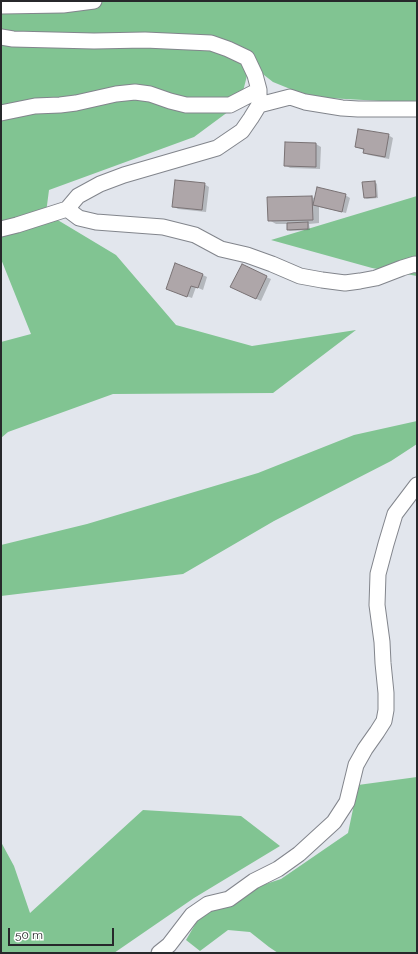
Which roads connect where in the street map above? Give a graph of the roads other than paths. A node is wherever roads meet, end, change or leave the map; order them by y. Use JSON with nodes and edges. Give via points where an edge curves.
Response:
{"nodes":[{"id":1,"x":94,"y":1,"type":"edge"},
{"id":2,"x":1,"y":6,"type":"edge"},
{"id":3,"x":1,"y":37,"type":"edge"},
{"id":4,"x":259,"y":98,"type":"junction"},
{"id":5,"x":417,"y":109,"type":"edge"},
{"id":6,"x":1,"y":113,"type":"edge"},
{"id":7,"x":67,"y":209,"type":"junction"},
{"id":8,"x":1,"y":229,"type":"edge"},
{"id":9,"x":417,"y":265,"type":"edge"},
{"id":10,"x":417,"y":485,"type":"edge"},
{"id":11,"x":159,"y":953,"type":"edge"}],
"edges":[{"from":1,"to":2,"type":"street","via":[[63,5]]},
{"from":3,"to":4,"type":"street","via":[[13,40],[211,43],[248,58],[255,75]]},
{"from":4,"to":5,"type":"street","via":[[290,98],[342,108]]},
{"from":4,"to":6,"type":"street","via":[[230,105],[186,105],[135,92],[66,105],[35,106]]},
{"from":4,"to":7,"type":"street","via":[[251,118],[242,131],[217,148],[100,184],[78,196]]},
{"from":7,"to":8,"type":"street"},
{"from":7,"to":9,"type":"street","via":[[79,218],[96,222],[163,227],[195,235],[221,249],[248,255],[300,276],[322,280],[345,283],[360,281]]},
{"from":10,"to":11,"type":"street","via":[[396,514],[378,574],[377,605],[386,710],[384,721],[356,766],[347,802],[334,822],[300,854],[229,899],[208,904],[192,915],[169,945]]}]}
